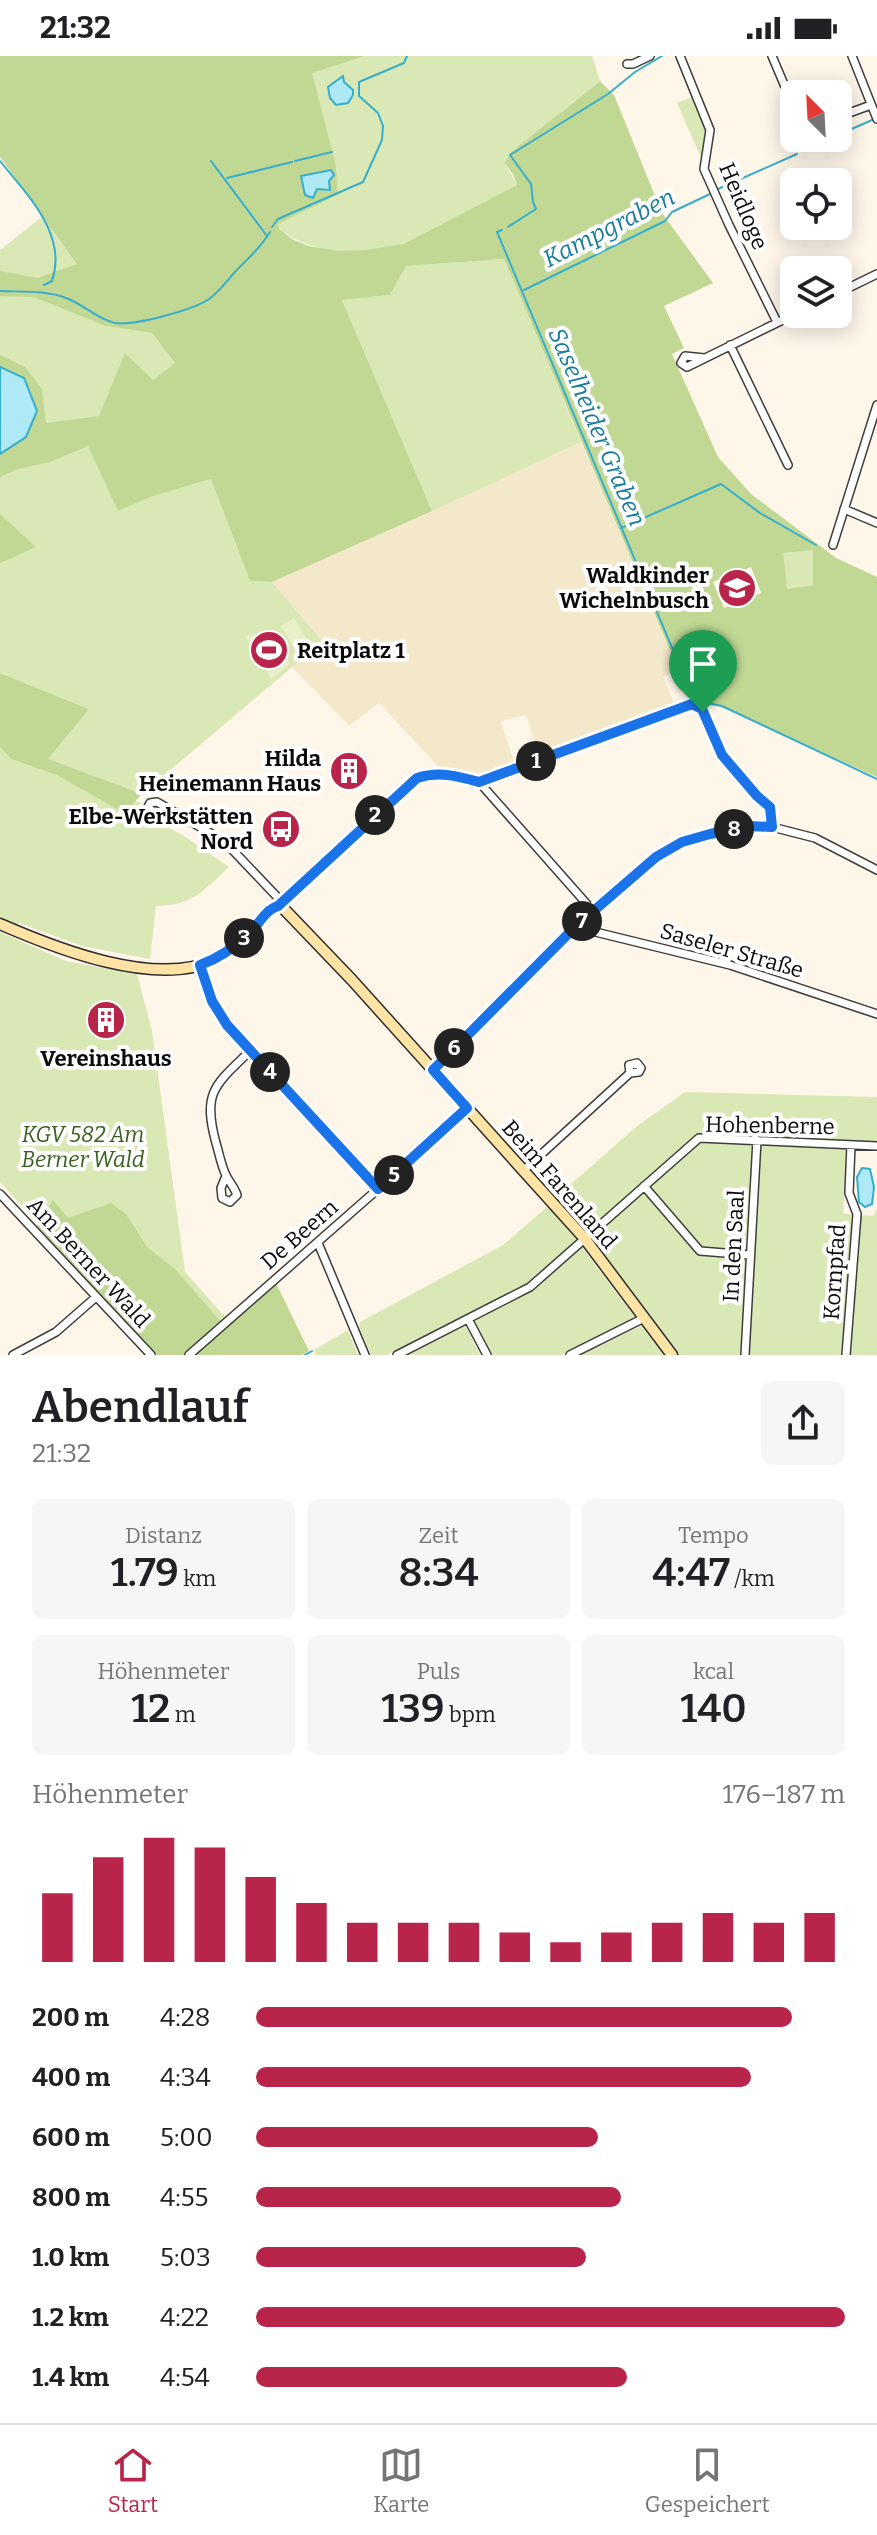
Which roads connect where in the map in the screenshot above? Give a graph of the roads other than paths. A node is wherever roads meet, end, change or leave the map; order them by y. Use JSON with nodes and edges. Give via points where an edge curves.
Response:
{"nodes":[{"id":1,"x":650,"y":56,"type":"edge"},
{"id":2,"x":680,"y":56,"type":"edge"},
{"id":3,"x":772,"y":56,"type":"edge"},
{"id":4,"x":855,"y":57,"type":"edge"},
{"id":5,"x":627,"y":64,"type":"dead end"},
{"id":6,"x":782,"y":80,"type":"edge"},
{"id":7,"x":871,"y":105,"type":"junction"},
{"id":8,"x":852,"y":112,"type":"edge"},
{"id":9,"x":877,"y":119,"type":"edge"},
{"id":10,"x":877,"y":274,"type":"edge"},
{"id":11,"x":852,"y":286,"type":"edge"},
{"id":12,"x":780,"y":321,"type":"edge"},
{"id":13,"x":777,"y":322,"type":"junction"},
{"id":14,"x":730,"y":345,"type":"junction"},
{"id":15,"x":704,"y":358,"type":"dead end"},
{"id":16,"x":877,"y":405,"type":"edge"},
{"id":17,"x":788,"y":465,"type":"dead end"},
{"id":18,"x":844,"y":509,"type":"junction"},
{"id":19,"x":877,"y":523,"type":"edge"},
{"id":20,"x":833,"y":545,"type":"dead end"},
{"id":21,"x":479,"y":782,"type":"junction"},
{"id":22,"x":170,"y":809,"type":"dead end"},
{"id":23,"x":772,"y":827,"type":"junction"},
{"id":24,"x":877,"y":870,"type":"edge"},
{"id":25,"x":279,"y":904,"type":"junction"},
{"id":26,"x":593,"y":911,"type":"junction"},
{"id":27,"x":0,"y":924,"type":"edge"},
{"id":28,"x":575,"y":927,"type":"junction"},
{"id":29,"x":200,"y":965,"type":"junction"},
{"id":30,"x":877,"y":1014,"type":"edge"},
{"id":31,"x":250,"y":1051,"type":"junction"},
{"id":32,"x":433,"y":1070,"type":"junction"},
{"id":33,"x":630,"y":1073,"type":"dead end"},
{"id":34,"x":467,"y":1108,"type":"junction"},
{"id":35,"x":757,"y":1140,"type":"junction"},
{"id":36,"x":851,"y":1145,"type":"junction"},
{"id":37,"x":877,"y":1146,"type":"edge"},
{"id":38,"x":523,"y":1171,"type":"junction"},
{"id":39,"x":226,"y":1176,"type":"dead end"},
{"id":40,"x":644,"y":1186,"type":"junction"},
{"id":41,"x":378,"y":1189,"type":"junction"},
{"id":42,"x":0,"y":1194,"type":"edge"},
{"id":43,"x":585,"y":1239,"type":"junction"},
{"id":44,"x":318,"y":1243,"type":"junction"},
{"id":45,"x":750,"y":1255,"type":"junction"},
{"id":46,"x":96,"y":1297,"type":"junction"},
{"id":47,"x":644,"y":1318,"type":"junction"},
{"id":48,"x":468,"y":1319,"type":"junction"},
{"id":49,"x":13,"y":1355,"type":"edge"},
{"id":50,"x":151,"y":1355,"type":"edge"},
{"id":51,"x":189,"y":1355,"type":"edge"},
{"id":52,"x":365,"y":1355,"type":"edge"},
{"id":53,"x":397,"y":1355,"type":"edge"},
{"id":54,"x":487,"y":1355,"type":"edge"},
{"id":55,"x":570,"y":1355,"type":"edge"},
{"id":56,"x":672,"y":1355,"type":"edge"},
{"id":57,"x":745,"y":1355,"type":"edge"},
{"id":58,"x":846,"y":1355,"type":"edge"}],
"edges":[{"from":1,"to":5,"type":"street"},
{"from":2,"to":13,"type":"street","name":"Heidloge","via":[[710,130],[704,169]]},
{"from":3,"to":6,"type":"street"},
{"from":4,"to":7,"type":"street"},
{"from":7,"to":8,"type":"street"},
{"from":7,"to":9,"type":"street"},
{"from":10,"to":11,"type":"street"},
{"from":12,"to":13,"type":"street"},
{"from":13,"to":14,"type":"street"},
{"from":14,"to":15,"type":"street"},
{"from":14,"to":17,"type":"street"},
{"from":16,"to":18,"type":"street"},
{"from":18,"to":19,"type":"street"},
{"from":18,"to":20,"type":"street"},
{"from":21,"to":23,"type":"street","via":[[696,704],[722,755],[770,807]]},
{"from":21,"to":25,"type":"street","via":[[444,773],[417,778]]},
{"from":21,"to":26,"type":"street"},
{"from":22,"to":25,"type":"street","via":[[224,841]]},
{"from":23,"to":24,"type":"street","via":[[815,838]]},
{"from":23,"to":26,"type":"street","via":[[749,826],[682,842],[648,862]]},
{"from":25,"to":29,"type":"street","via":[[230,950]]},
{"from":25,"to":32,"type":"street","name":"Beim Farenland"},
{"from":26,"to":28,"type":"street"},
{"from":27,"to":29,"type":"street","via":[[108,962],[165,969]]},
{"from":28,"to":30,"type":"street","name":"Saseler Straße","via":[[727,964]]},
{"from":28,"to":32,"type":"street"},
{"from":29,"to":31,"type":"street","via":[[212,1001]]},
{"from":31,"to":39,"type":"street","via":[[221,1079],[209,1105]]},
{"from":31,"to":41,"type":"street"},
{"from":32,"to":34,"type":"street","name":"Beim Farenland"},
{"from":33,"to":38,"type":"street"},
{"from":34,"to":38,"type":"street","name":"Beim Farenland"},
{"from":34,"to":41,"type":"street","name":"De Beern"},
{"from":35,"to":36,"type":"street","name":"Hohenberne"},
{"from":35,"to":40,"type":"street","name":"Hohenberne","via":[[699,1138]]},
{"from":35,"to":45,"type":"street","name":"In den Saal"},
{"from":36,"to":37,"type":"street","name":"Hohenberne"},
{"from":36,"to":58,"type":"street","name":"Kornpfad","via":[[849,1193],[857,1214]]},
{"from":38,"to":43,"type":"street","name":"Beim Farenland"},
{"from":40,"to":43,"type":"street","name":"Hohenberne"},
{"from":40,"to":45,"type":"street","via":[[700,1251]]},
{"from":41,"to":44,"type":"street","name":"De Beern"},
{"from":42,"to":46,"type":"street","name":"Am Berner Wald"},
{"from":43,"to":47,"type":"street","name":"Beim Farenland"},
{"from":43,"to":48,"type":"street","name":"Hohenberne","via":[[530,1287]]},
{"from":44,"to":51,"type":"street","name":"De Beern"},
{"from":44,"to":52,"type":"street"},
{"from":45,"to":57,"type":"street","name":"In den Saal"},
{"from":46,"to":49,"type":"street","via":[[56,1332]]},
{"from":46,"to":50,"type":"street","name":"Am Berner Wald"},
{"from":47,"to":55,"type":"street"},
{"from":47,"to":56,"type":"street","name":"Beim Farenland"},
{"from":48,"to":53,"type":"street","name":"Hohenberne"},
{"from":48,"to":54,"type":"street"}]}
